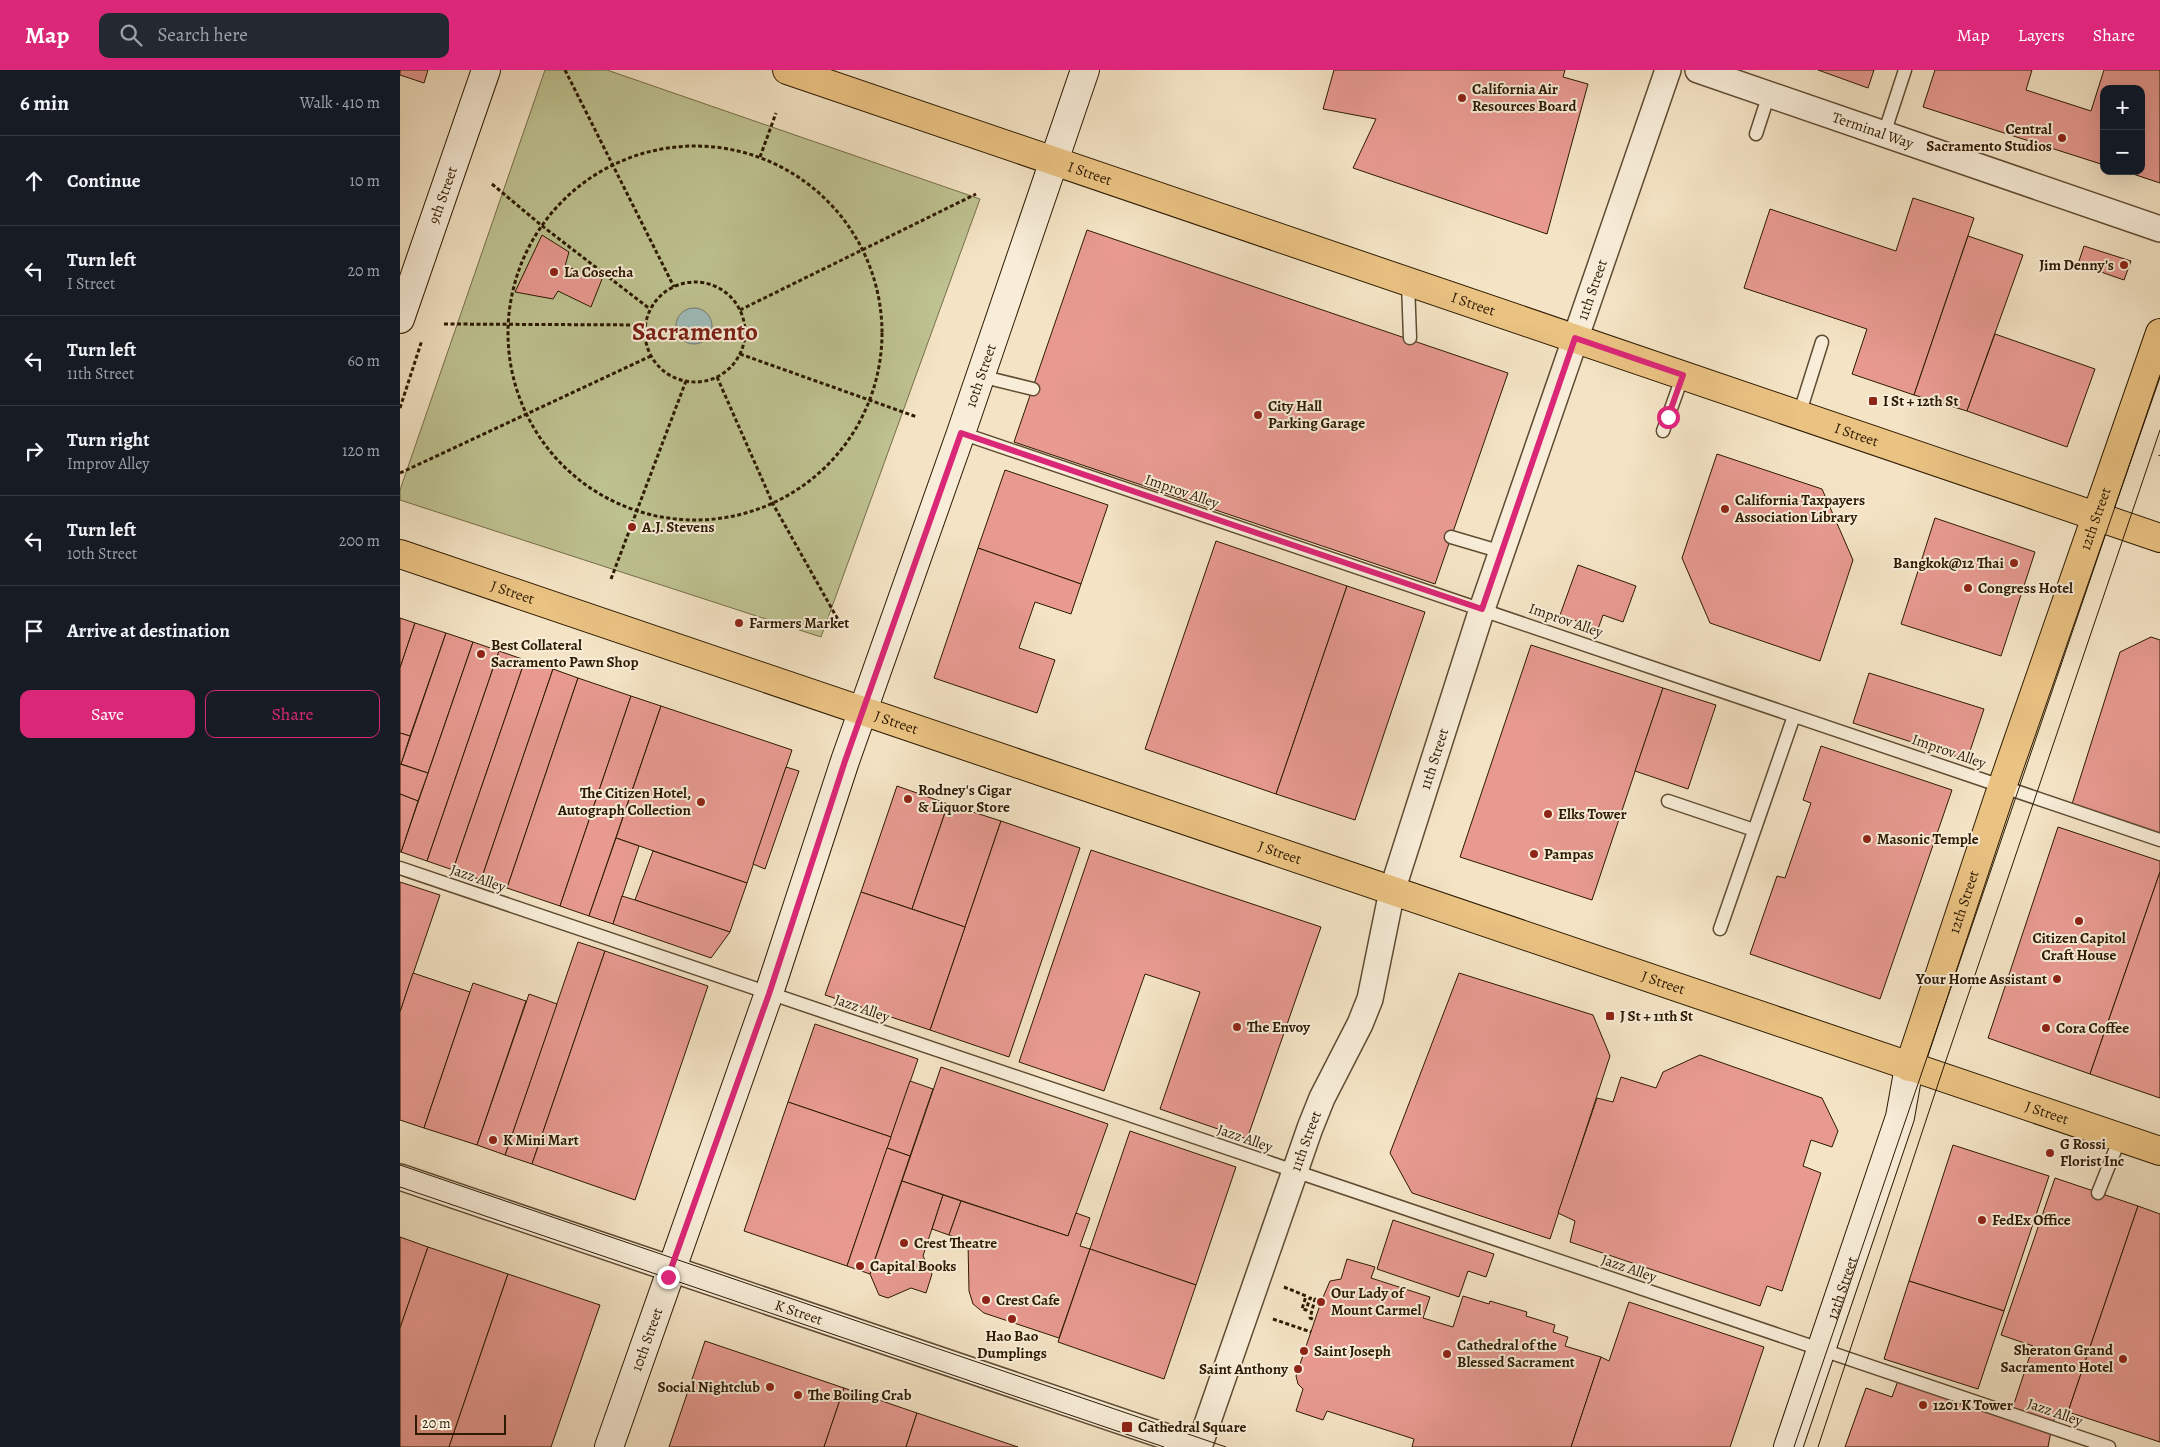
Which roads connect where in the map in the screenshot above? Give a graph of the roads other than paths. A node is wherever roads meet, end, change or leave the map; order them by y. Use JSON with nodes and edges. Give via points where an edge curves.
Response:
{"nodes":[{"id":1,"x":486,"y":70,"type":"edge"},
{"id":2,"x":787,"y":70,"type":"edge"},
{"id":3,"x":1085,"y":70,"type":"edge"},
{"id":4,"x":1668,"y":70,"type":"edge"},
{"id":5,"x":1698,"y":70,"type":"edge"},
{"id":6,"x":1905,"y":70,"type":"edge"},
{"id":7,"x":1769,"y":94,"type":"junction"},
{"id":8,"x":1756,"y":134,"type":"dead end"},
{"id":9,"x":1884,"y":134,"type":"junction"},
{"id":10,"x":1054,"y":160,"type":"junction"},
{"id":11,"x":2160,"y":229,"type":"edge"},
{"id":12,"x":1408,"y":283,"type":"junction"},
{"id":13,"x":400,"y":319,"type":"edge"},
{"id":14,"x":2160,"y":333,"type":"edge"},
{"id":15,"x":1410,"y":338,"type":"dead end"},
{"id":16,"x":1575,"y":338,"type":"junction"},
{"id":17,"x":1822,"y":342,"type":"dead end"},
{"id":18,"x":1683,"y":375,"type":"junction"},
{"id":19,"x":980,"y":376,"type":"junction"},
{"id":20,"x":1033,"y":388,"type":"dead end"},
{"id":21,"x":1799,"y":415,"type":"junction"},
{"id":22,"x":1664,"y":430,"type":"dead end"},
{"id":23,"x":961,"y":433,"type":"junction"},
{"id":24,"x":2098,"y":516,"type":"junction"},
{"id":25,"x":1451,"y":537,"type":"dead end"},
{"id":26,"x":2160,"y":538,"type":"edge"},
{"id":27,"x":1502,"y":552,"type":"junction"},
{"id":28,"x":400,"y":554,"type":"edge"},
{"id":29,"x":1482,"y":609,"type":"junction"},
{"id":30,"x":863,"y":711,"type":"junction"},
{"id":31,"x":1794,"y":716,"type":"junction"},
{"id":32,"x":2002,"y":787,"type":"junction"},
{"id":33,"x":1668,"y":801,"type":"dead end"},
{"id":34,"x":1754,"y":830,"type":"junction"},
{"id":35,"x":2160,"y":840,"type":"edge"},
{"id":36,"x":400,"y":868,"type":"edge"},
{"id":37,"x":1392,"y":891,"type":"junction"},
{"id":38,"x":1720,"y":929,"type":"dead end"},
{"id":39,"x":769,"y":994,"type":"junction"},
{"id":40,"x":1909,"y":1067,"type":"junction"},
{"id":41,"x":2120,"y":1138,"type":"junction"},
{"id":42,"x":2160,"y":1152,"type":"edge"},
{"id":43,"x":1295,"y":1172,"type":"junction"},
{"id":44,"x":400,"y":1176,"type":"edge"},
{"id":45,"x":2098,"y":1193,"type":"dead end"},
{"id":46,"x":672,"y":1267,"type":"junction"},
{"id":47,"x":1821,"y":1349,"type":"junction"},
{"id":48,"x":609,"y":1447,"type":"edge"},
{"id":49,"x":1198,"y":1447,"type":"edge"},
{"id":50,"x":1788,"y":1447,"type":"edge"},
{"id":51,"x":2109,"y":1447,"type":"edge"}],
"edges":[{"from":1,"to":13,"type":"street","name":"9th Street"},
{"from":2,"to":10,"type":"main road","name":"I Street"},
{"from":3,"to":10,"type":"street","name":"10th Street"},
{"from":4,"to":16,"type":"street","name":"11th Street"},
{"from":5,"to":7,"type":"street","name":"Terminal Way"},
{"from":6,"to":9,"type":"lane"},
{"from":7,"to":8,"type":"lane"},
{"from":7,"to":9,"type":"street","name":"Terminal Way"},
{"from":9,"to":11,"type":"street","name":"Terminal Way"},
{"from":10,"to":12,"type":"main road","name":"I Street"},
{"from":10,"to":19,"type":"street","name":"10th Street"},
{"from":12,"to":15,"type":"lane"},
{"from":12,"to":16,"type":"main road","name":"I Street"},
{"from":14,"to":24,"type":"main road","name":"12th Street"},
{"from":16,"to":18,"type":"main road","name":"I Street"},
{"from":16,"to":27,"type":"street","name":"11th Street"},
{"from":17,"to":21,"type":"lane"},
{"from":18,"to":21,"type":"main road","name":"I Street"},
{"from":18,"to":22,"type":"lane"},
{"from":19,"to":20,"type":"lane"},
{"from":19,"to":23,"type":"street","name":"10th Street"},
{"from":21,"to":24,"type":"main road","name":"I Street"},
{"from":23,"to":29,"type":"lane","name":"Improv Alley"},
{"from":23,"to":30,"type":"street","name":"10th Street"},
{"from":24,"to":26,"type":"main road","name":"I Street"},
{"from":24,"to":32,"type":"main road","name":"12th Street"},
{"from":25,"to":27,"type":"lane"},
{"from":27,"to":29,"type":"street","name":"11th Street"},
{"from":28,"to":30,"type":"main road","name":"J Street"},
{"from":29,"to":31,"type":"lane","name":"Improv Alley"},
{"from":29,"to":37,"type":"street","name":"11th Street"},
{"from":30,"to":37,"type":"main road","name":"J Street"},
{"from":30,"to":39,"type":"street","name":"10th Street"},
{"from":31,"to":32,"type":"lane","name":"Improv Alley"},
{"from":31,"to":34,"type":"lane"},
{"from":32,"to":35,"type":"lane","name":"Improv Alley"},
{"from":32,"to":40,"type":"main road","name":"12th Street"},
{"from":33,"to":34,"type":"lane"},
{"from":34,"to":38,"type":"lane"},
{"from":36,"to":39,"type":"lane","name":"Jazz Alley"},
{"from":37,"to":40,"type":"main road","name":"J Street"},
{"from":37,"to":43,"type":"street","name":"11th Street","via":[[1370,998],[1322,1098]]},
{"from":39,"to":43,"type":"lane","name":"Jazz Alley"},
{"from":39,"to":46,"type":"street","name":"10th Street"},
{"from":40,"to":41,"type":"main road","name":"J Street"},
{"from":40,"to":47,"type":"street","name":"12th Street","via":[[1900,1117]]},
{"from":41,"to":42,"type":"main road","name":"J Street"},
{"from":41,"to":45,"type":"lane"},
{"from":43,"to":47,"type":"lane","name":"Jazz Alley"},
{"from":43,"to":49,"type":"street","name":"11th Street"},
{"from":44,"to":46,"type":"street","name":"K Street"},
{"from":46,"to":48,"type":"street","name":"10th Street"},
{"from":46,"to":49,"type":"street","name":"K Street"},
{"from":47,"to":50,"type":"street","name":"12th Street"},
{"from":47,"to":51,"type":"lane","name":"Jazz Alley"}]}
